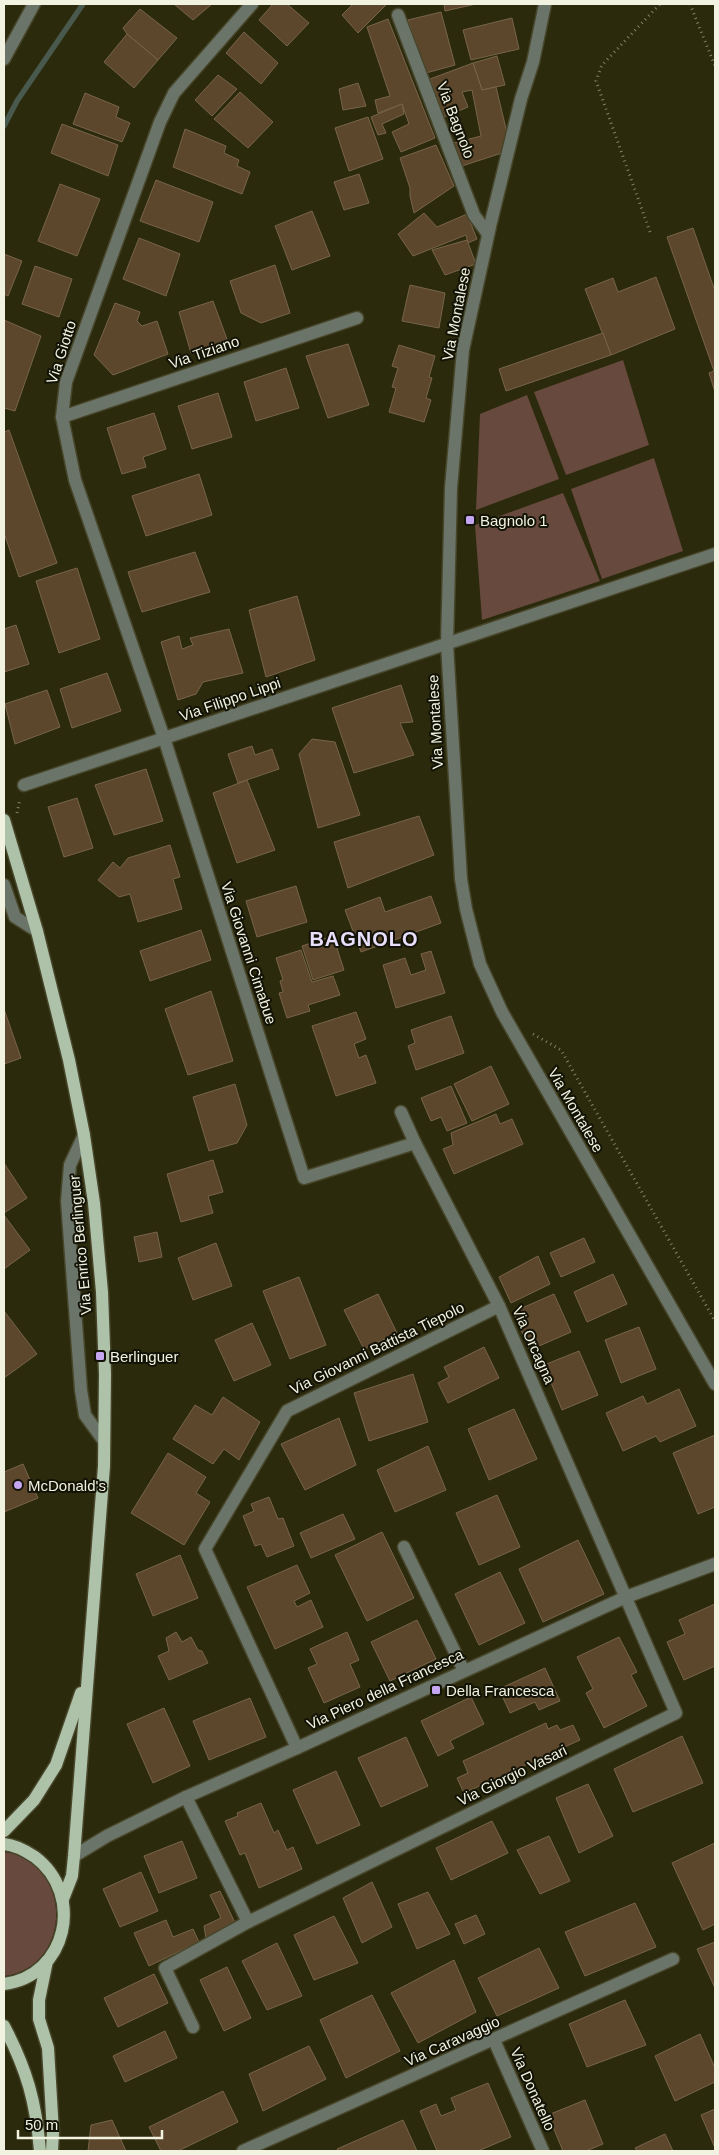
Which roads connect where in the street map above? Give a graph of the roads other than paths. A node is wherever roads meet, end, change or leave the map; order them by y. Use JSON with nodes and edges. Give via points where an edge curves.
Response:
{"nodes":[{"id":1,"x":34,"y":4,"type":"edge"},
{"id":2,"x":252,"y":4,"type":"edge"},
{"id":3,"x":545,"y":4,"type":"edge"},
{"id":4,"x":398,"y":14,"type":"dead end"},
{"id":5,"x":4,"y":59,"type":"edge"},
{"id":6,"x":488,"y":234,"type":"junction"},
{"id":7,"x":357,"y":318,"type":"dead end"},
{"id":8,"x":62,"y":417,"type":"junction"},
{"id":9,"x":715,"y":554,"type":"edge"},
{"id":10,"x":447,"y":644,"type":"junction"},
{"id":11,"x":164,"y":738,"type":"junction"},
{"id":12,"x":24,"y":785,"type":"road end"},
{"id":13,"x":5,"y":824,"type":"edge"},
{"id":14,"x":4,"y":885,"type":"edge"},
{"id":15,"x":37,"y":931,"type":"junction"},
{"id":16,"x":401,"y":1112,"type":"dead end"},
{"id":17,"x":84,"y":1135,"type":"junction"},
{"id":18,"x":415,"y":1143,"type":"junction"},
{"id":19,"x":499,"y":1306,"type":"junction"},
{"id":20,"x":715,"y":1384,"type":"edge"},
{"id":21,"x":104,"y":1441,"type":"junction"},
{"id":22,"x":404,"y":1547,"type":"dead end"},
{"id":23,"x":715,"y":1564,"type":"edge"},
{"id":24,"x":626,"y":1597,"type":"junction"},
{"id":25,"x":464,"y":1671,"type":"junction"},
{"id":26,"x":87,"y":1676,"type":"junction"},
{"id":27,"x":297,"y":1748,"type":"junction"},
{"id":28,"x":186,"y":1797,"type":"junction"},
{"id":29,"x":4,"y":1831,"type":"edge"},
{"id":30,"x":4,"y":1844,"type":"edge"},
{"id":31,"x":74,"y":1856,"type":"junction"},
{"id":32,"x":63,"y":1899,"type":"junction"},
{"id":33,"x":248,"y":1922,"type":"junction"},
{"id":34,"x":673,"y":1960,"type":"dead end"},
{"id":35,"x":47,"y":1961,"type":"junction"},
{"id":36,"x":4,"y":1984,"type":"edge"},
{"id":37,"x":4,"y":2026,"type":"edge"},
{"id":38,"x":193,"y":2026,"type":"dead end"},
{"id":39,"x":494,"y":2040,"type":"junction"},
{"id":40,"x":40,"y":2151,"type":"edge"},
{"id":41,"x":52,"y":2151,"type":"edge"},
{"id":42,"x":244,"y":2151,"type":"edge"},
{"id":43,"x":543,"y":2151,"type":"edge"}],
"edges":[{"from":1,"to":5,"type":"street"},
{"from":2,"to":8,"type":"street","name":"Via Giotto","via":[[174,93],[160,122],[66,382]]},
{"from":3,"to":6,"type":"street","name":"Via Montalese"},
{"from":4,"to":6,"type":"street","name":"Via Bagnolo","via":[[474,215]]},
{"from":6,"to":10,"type":"street","name":"Via Montalese","via":[[463,350],[452,488]]},
{"from":7,"to":8,"type":"street","name":"Via Tiziano"},
{"from":8,"to":11,"type":"street","name":"Via Giotto","via":[[76,480]]},
{"from":9,"to":10,"type":"street","name":"Via Filippo Lippi"},
{"from":10,"to":11,"type":"street","name":"Via Filippo Lippi"},
{"from":10,"to":20,"type":"street","name":"Via Montalese","via":[[461,879],[480,964],[523,1051]]},
{"from":11,"to":12,"type":"street","name":"Via Filippo Lippi"},
{"from":11,"to":18,"type":"street","name":"Via Giovanni Cimabue","via":[[304,1178]]},
{"from":13,"to":15,"type":"main road","name":"Via Enrico Berlinguer"},
{"from":14,"to":15,"type":"street","via":[[15,917]]},
{"from":15,"to":17,"type":"main road","name":"Via Enrico Berlinguer"},
{"from":16,"to":18,"type":"street","name":"Via Orcagna"},
{"from":17,"to":21,"type":"main road","name":"Via Enrico Berlinguer","via":[[102,1292]]},
{"from":17,"to":21,"type":"street","via":[[70,1165],[67,1201],[80,1390],[85,1415]]},
{"from":18,"to":19,"type":"street","name":"Via Orcagna"},
{"from":19,"to":24,"type":"street","name":"Via Orcagna"},
{"from":19,"to":27,"type":"street","name":"Via Giovanni Battista Tiepolo","via":[[287,1411],[205,1549]]},
{"from":21,"to":26,"type":"main road","name":"Via Enrico Berlinguer"},
{"from":22,"to":25,"type":"street"},
{"from":23,"to":24,"type":"street","name":"Via Piero della Francesca"},
{"from":24,"to":25,"type":"street","name":"Via Piero della Francesca"},
{"from":24,"to":33,"type":"street","name":"Via Giorgio Vasari","via":[[676,1713]]},
{"from":25,"to":27,"type":"street","name":"Via Piero della Francesca"},
{"from":26,"to":29,"type":"main road","via":[[56,1765],[34,1800]]},
{"from":26,"to":31,"type":"main road","name":"Via Enrico Berlinguer"},
{"from":27,"to":28,"type":"street","name":"Via Piero della Francesca"},
{"from":28,"to":31,"type":"street","name":"Via Piero della Francesca"},
{"from":28,"to":33,"type":"street"},
{"from":30,"to":32,"type":"main road","via":[[27,1852],[44,1864],[56,1880]]},
{"from":31,"to":32,"type":"main road","via":[[72,1876]]},
{"from":32,"to":35,"type":"main road","via":[[65,1921],[59,1943]]},
{"from":33,"to":38,"type":"street","name":"Via Giorgio Vasari","via":[[165,1968]]},
{"from":34,"to":39,"type":"street","name":"Via Caravaggio"},
{"from":35,"to":36,"type":"main road","via":[[32,1975]]},
{"from":35,"to":41,"type":"main road","via":[[39,2000],[39,2018],[48,2048]]},
{"from":37,"to":40,"type":"main road","via":[[19,2054],[32,2092]]},
{"from":39,"to":42,"type":"street","name":"Via Caravaggio"},
{"from":39,"to":43,"type":"street","name":"Via Donatello"}]}
